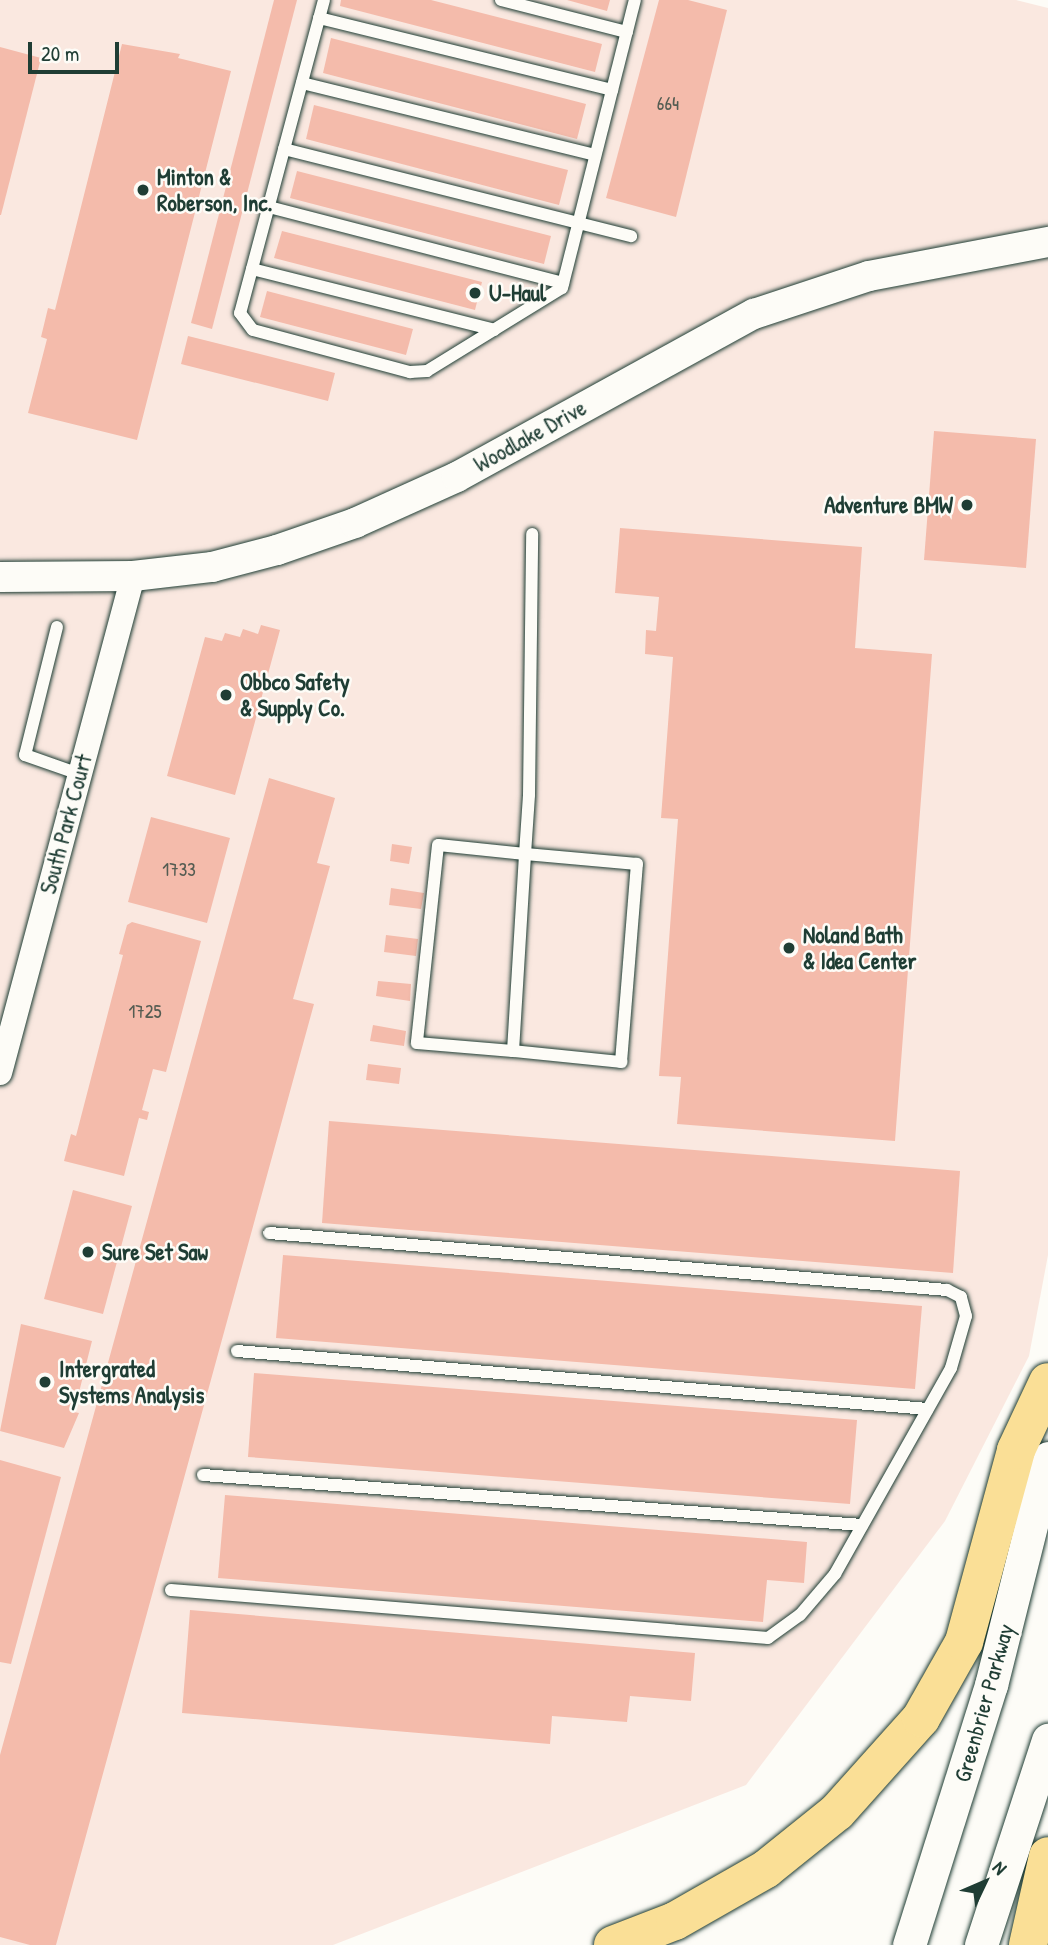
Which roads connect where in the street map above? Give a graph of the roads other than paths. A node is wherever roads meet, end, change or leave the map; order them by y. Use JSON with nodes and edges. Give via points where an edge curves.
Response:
{"nodes":[{"id":1,"x":324,"y":0,"type":"edge"},
{"id":2,"x":501,"y":0,"type":"edge"},
{"id":3,"x":635,"y":0,"type":"edge"},
{"id":4,"x":319,"y":18,"type":"junction"},
{"id":5,"x":627,"y":32,"type":"junction"},
{"id":6,"x":302,"y":83,"type":"junction"},
{"id":7,"x":612,"y":90,"type":"junction"},
{"id":8,"x":285,"y":149,"type":"junction"},
{"id":9,"x":595,"y":155,"type":"junction"},
{"id":10,"x":269,"y":207,"type":"junction"},
{"id":11,"x":578,"y":222,"type":"junction"},
{"id":12,"x":631,"y":236,"type":"dead end"},
{"id":13,"x":1048,"y":242,"type":"edge"},
{"id":14,"x":252,"y":269,"type":"junction"},
{"id":15,"x":563,"y":283,"type":"junction"},
{"id":16,"x":494,"y":330,"type":"junction"},
{"id":17,"x":532,"y":534,"type":"dead end"},
{"id":18,"x":133,"y":576,"type":"junction"},
{"id":19,"x":0,"y":577,"type":"edge"},
{"id":20,"x":57,"y":627,"type":"dead end"},
{"id":21,"x":79,"y":774,"type":"junction"},
{"id":22,"x":525,"y":854,"type":"junction"},
{"id":23,"x":513,"y":1051,"type":"junction"},
{"id":24,"x":0,"y":1073,"type":"edge"},
{"id":25,"x":269,"y":1233,"type":"dead end"},
{"id":26,"x":236,"y":1352,"type":"dead end"},
{"id":27,"x":1048,"y":1382,"type":"edge"},
{"id":28,"x":928,"y":1409,"type":"junction"},
{"id":29,"x":1048,"y":1458,"type":"edge"},
{"id":30,"x":203,"y":1475,"type":"dead end"},
{"id":31,"x":862,"y":1525,"type":"junction"},
{"id":32,"x":171,"y":1590,"type":"dead end"},
{"id":33,"x":1048,"y":1740,"type":"edge"},
{"id":34,"x":1048,"y":1856,"type":"edge"},
{"id":35,"x":613,"y":1945,"type":"edge"},
{"id":36,"x":909,"y":1945,"type":"edge"},
{"id":37,"x":981,"y":1945,"type":"edge"},
{"id":38,"x":1028,"y":1945,"type":"edge"}],
"edges":[{"from":1,"to":4,"type":"lane"},
{"from":2,"to":5,"type":"lane"},
{"from":3,"to":5,"type":"lane"},
{"from":4,"to":6,"type":"lane"},
{"from":4,"to":7,"type":"lane"},
{"from":5,"to":7,"type":"lane"},
{"from":6,"to":8,"type":"lane"},
{"from":6,"to":9,"type":"lane"},
{"from":7,"to":9,"type":"lane"},
{"from":8,"to":10,"type":"lane"},
{"from":8,"to":11,"type":"lane"},
{"from":9,"to":11,"type":"lane"},
{"from":10,"to":14,"type":"lane"},
{"from":10,"to":15,"type":"lane"},
{"from":11,"to":12,"type":"lane"},
{"from":11,"to":15,"type":"lane"},
{"from":13,"to":18,"type":"street","name":"Woodlake Drive","via":[[932,262],[811,293],[743,320],[457,477],[355,523],[212,567]]},
{"from":14,"to":16,"type":"lane"},
{"from":14,"to":16,"type":"lane","via":[[240,313],[253,330],[410,372],[427,371]]},
{"from":15,"to":16,"type":"lane","via":[[562,288]]},
{"from":17,"to":22,"type":"lane"},
{"from":18,"to":19,"type":"street","name":"Woodlake Drive"},
{"from":18,"to":21,"type":"street","name":"South Park Court"},
{"from":20,"to":21,"type":"lane","via":[[25,755]]},
{"from":21,"to":24,"type":"street","name":"South Park Court"},
{"from":22,"to":23,"type":"lane"},
{"from":22,"to":23,"type":"lane","via":[[439,845],[417,1043]]},
{"from":22,"to":23,"type":"lane","via":[[638,864],[621,1062]]},
{"from":25,"to":28,"type":"lane","via":[[947,1290],[961,1297],[966,1316],[951,1368]]},
{"from":26,"to":28,"type":"lane"},
{"from":27,"to":35,"type":"highway","via":[[1016,1450],[964,1642],[921,1718],[837,1812],[766,1869],[675,1921]]},
{"from":28,"to":31,"type":"lane"},
{"from":29,"to":36,"type":"main road","name":"Greenbrier Parkway","via":[[991,1685]]},
{"from":30,"to":31,"type":"lane"},
{"from":31,"to":32,"type":"lane","via":[[835,1574],[800,1615],[768,1638]]},
{"from":33,"to":37,"type":"main road"},
{"from":34,"to":38,"type":"highway"}]}
